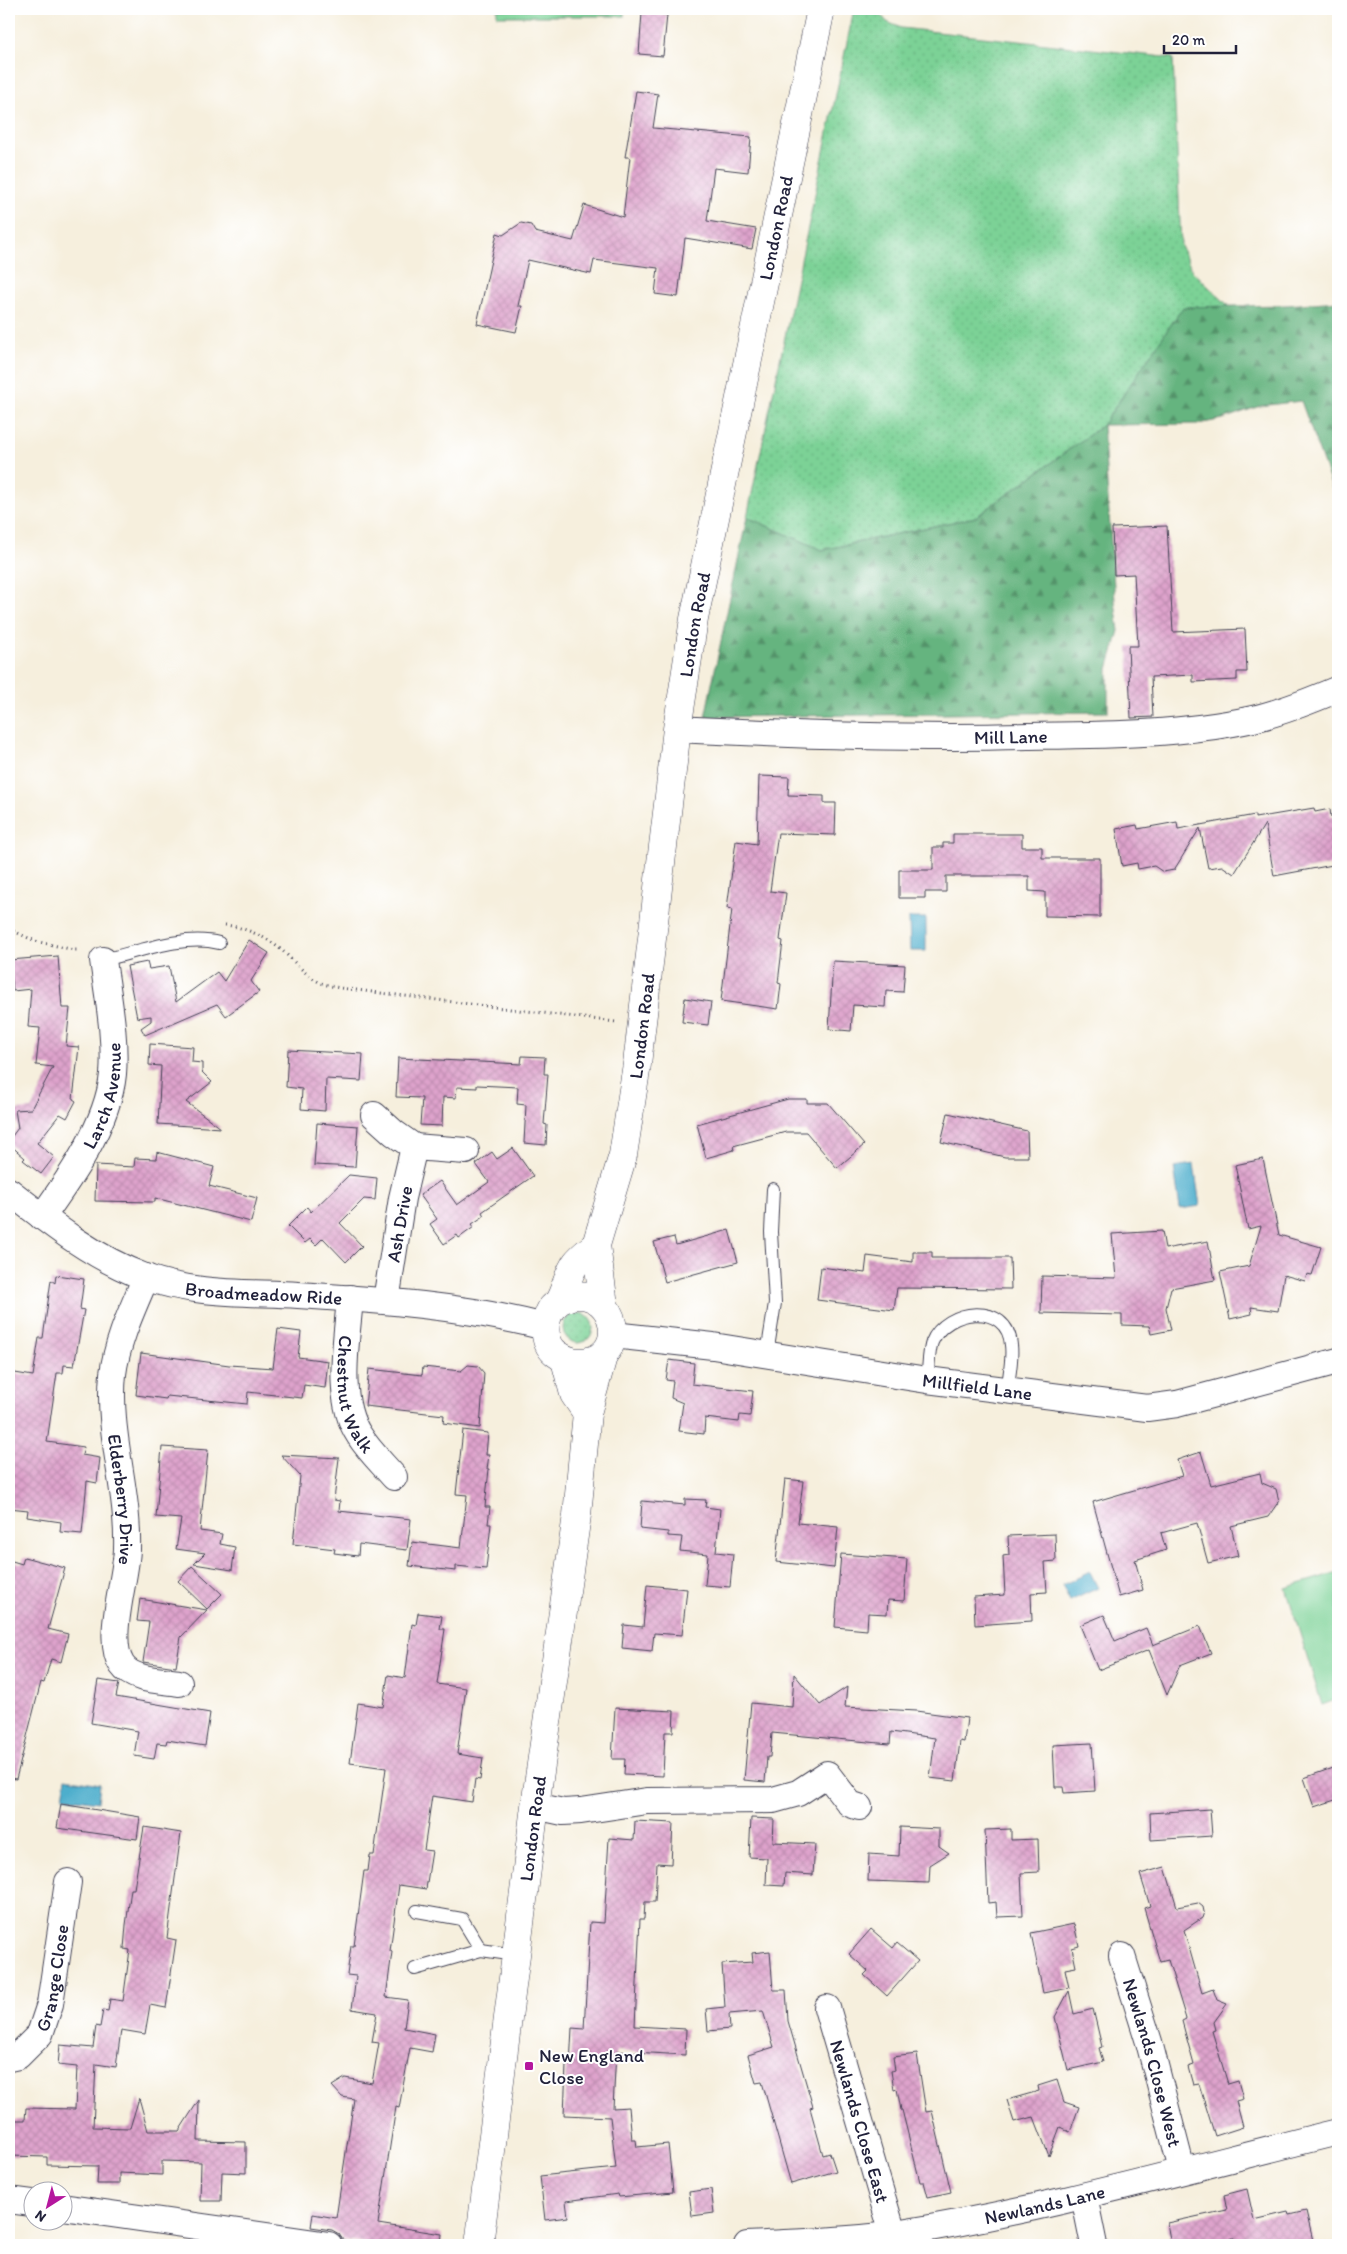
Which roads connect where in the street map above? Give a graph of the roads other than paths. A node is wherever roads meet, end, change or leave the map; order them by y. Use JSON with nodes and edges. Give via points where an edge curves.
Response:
{"nodes":[{"id":1,"x":821,"y":9,"type":"edge"},
{"id":2,"x":1338,"y":689,"type":"edge"},
{"id":3,"x":677,"y":729,"type":"junction"},
{"id":4,"x":219,"y":943,"type":"dead end"},
{"id":5,"x":93,"y":955,"type":"joint"},
{"id":6,"x":374,"y":1115,"type":"dead end"},
{"id":7,"x":414,"y":1147,"type":"junction"},
{"id":8,"x":466,"y":1151,"type":"dead end"},
{"id":9,"x":773,"y":1189,"type":"dead end"},
{"id":10,"x":9,"y":1190,"type":"edge"},
{"id":11,"x":42,"y":1217,"type":"junction"},
{"id":12,"x":596,"y":1245,"type":"junction"},
{"id":13,"x":146,"y":1277,"type":"junction"},
{"id":14,"x":350,"y":1298,"type":"junction"},
{"id":15,"x":386,"y":1301,"type":"junction"},
{"id":16,"x":559,"y":1301,"type":"junction"},
{"id":17,"x":604,"y":1305,"type":"junction"},
{"id":18,"x":545,"y":1327,"type":"junction"},
{"id":19,"x":608,"y":1344,"type":"junction"},
{"id":20,"x":767,"y":1354,"type":"junction"},
{"id":21,"x":565,"y":1360,"type":"junction"},
{"id":22,"x":1338,"y":1361,"type":"edge"},
{"id":23,"x":927,"y":1380,"type":"junction"},
{"id":24,"x":1007,"y":1390,"type":"junction"},
{"id":25,"x":587,"y":1413,"type":"junction"},
{"id":26,"x":394,"y":1477,"type":"dead end"},
{"id":27,"x":179,"y":1683,"type":"dead end"},
{"id":28,"x":535,"y":1806,"type":"junction"},
{"id":29,"x":859,"y":1807,"type":"dead end"},
{"id":30,"x":68,"y":1882,"type":"dead end"},
{"id":31,"x":417,"y":1911,"type":"dead end"},
{"id":32,"x":481,"y":1950,"type":"junction"},
{"id":33,"x":516,"y":1955,"type":"junction"},
{"id":34,"x":1122,"y":1956,"type":"dead end"},
{"id":35,"x":415,"y":1968,"type":"dead end"},
{"id":36,"x":828,"y":2008,"type":"dead end"},
{"id":37,"x":9,"y":2058,"type":"edge"},
{"id":38,"x":1338,"y":2132,"type":"edge"},
{"id":39,"x":1182,"y":2170,"type":"junction"},
{"id":40,"x":1084,"y":2196,"type":"junction"},
{"id":41,"x":9,"y":2200,"type":"edge"},
{"id":42,"x":22,"y":2202,"type":"edge"},
{"id":43,"x":72,"y":2208,"type":"edge"},
{"id":44,"x":892,"y":2234,"type":"junction"},
{"id":45,"x":329,"y":2245,"type":"edge"},
{"id":46,"x":479,"y":2245,"type":"edge"},
{"id":47,"x":747,"y":2245,"type":"edge"},
{"id":48,"x":1094,"y":2245,"type":"edge"}],
"edges":[{"from":1,"to":3,"type":"main road","name":"London Road","via":[[694,619]]},
{"from":2,"to":3,"type":"street","name":"Mill Lane","via":[[1290,708],[1220,725],[1102,735],[843,737]]},
{"from":3,"to":12,"type":"main road","name":"London Road","via":[[623,1155]]},
{"from":4,"to":5,"type":"lane","via":[[191,940]]},
{"from":5,"to":11,"type":"street","name":"Larch Avenue","via":[[112,1022],[113,1075],[94,1135],[70,1179]]},
{"from":6,"to":7,"type":"street"},
{"from":7,"to":8,"type":"street"},
{"from":7,"to":15,"type":"street","name":"Ash Drive","via":[[402,1198]]},
{"from":9,"to":20,"type":"lane","via":[[770,1232],[775,1303]]},
{"from":10,"to":11,"type":"street","name":"Broadmeadow Ride"},
{"from":11,"to":13,"type":"street","name":"Broadmeadow Ride","via":[[109,1262]]},
{"from":12,"to":16,"type":"main road","via":[[576,1263]]},
{"from":12,"to":17,"type":"main road","name":"London Road"},
{"from":13,"to":14,"type":"street","name":"Broadmeadow Ride","via":[[205,1290]]},
{"from":13,"to":27,"type":"street","name":"Elderberry Drive","via":[[125,1328],[113,1373],[112,1405],[127,1548],[114,1638],[118,1656],[128,1670],[140,1677]]},
{"from":14,"to":15,"type":"street","name":"Broadmeadow Ride"},
{"from":14,"to":26,"type":"street","name":"Chestnut Walk","via":[[344,1385],[346,1402],[358,1434]]},
{"from":15,"to":18,"type":"street","name":"Broadmeadow Ride","via":[[459,1310]]},
{"from":16,"to":17,"type":"main road","via":[[586,1295]]},
{"from":16,"to":18,"type":"main road","via":[[552,1308]]},
{"from":17,"to":19,"type":"main road","name":"London Road","via":[[611,1317]]},
{"from":18,"to":21,"type":"main road","via":[[546,1338],[554,1352]]},
{"from":19,"to":20,"type":"street","name":"Millfield Lane"},
{"from":19,"to":21,"type":"main road","via":[[594,1360],[579,1363]]},
{"from":19,"to":25,"type":"main road","name":"London Road"},
{"from":20,"to":23,"type":"street","name":"Millfield Lane"},
{"from":21,"to":25,"type":"main road","via":[[574,1394]]},
{"from":22,"to":24,"type":"street","name":"Millfield Lane","via":[[1177,1404],[1147,1408]]},
{"from":23,"to":24,"type":"street","name":"Millfield Lane"},
{"from":23,"to":24,"type":"lane","via":[[932,1342],[939,1332],[949,1321],[982,1313],[996,1319],[1008,1333],[1011,1345]]},
{"from":25,"to":28,"type":"main road","name":"London Road","via":[[577,1515]]},
{"from":28,"to":29,"type":"street","via":[[563,1812],[647,1801],[773,1800],[798,1793],[827,1774],[850,1804]]},
{"from":28,"to":33,"type":"main road","name":"London Road"},
{"from":30,"to":37,"type":"street","name":"Grange Close","via":[[50,2004],[40,2034],[18,2056]]},
{"from":31,"to":32,"type":"lane","via":[[462,1919]]},
{"from":32,"to":33,"type":"lane"},
{"from":32,"to":35,"type":"lane"},
{"from":33,"to":46,"type":"main road","name":"London Road"},
{"from":34,"to":39,"type":"street","name":"Newlands Close West","via":[[1149,2042]]},
{"from":36,"to":44,"type":"street","name":"Newlands Close East"},
{"from":38,"to":39,"type":"street","name":"Newlands Lane"},
{"from":39,"to":40,"type":"street","name":"Newlands Lane"},
{"from":40,"to":44,"type":"street","name":"Newlands Lane"},
{"from":40,"to":48,"type":"street"},
{"from":41,"to":42,"type":"street"},
{"from":43,"to":45,"type":"street"},
{"from":44,"to":47,"type":"street","name":"Newlands Lane"}]}
